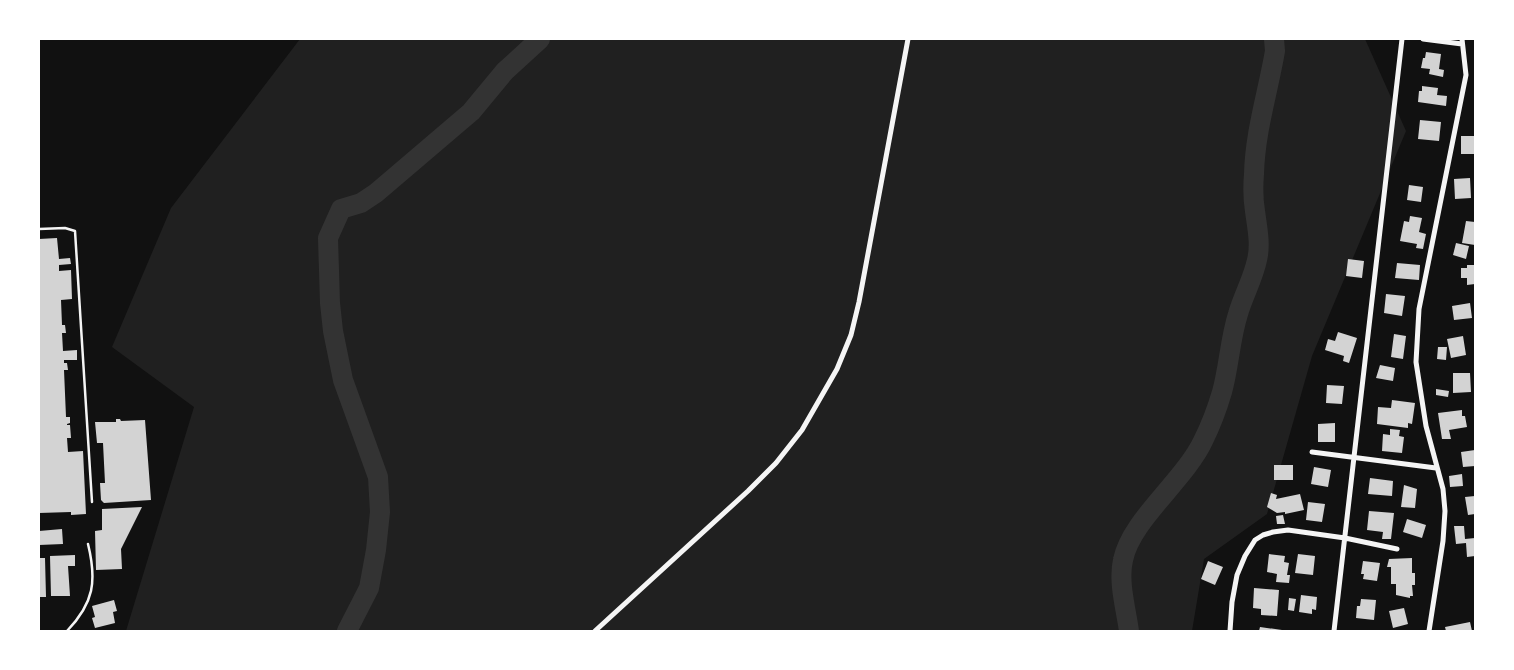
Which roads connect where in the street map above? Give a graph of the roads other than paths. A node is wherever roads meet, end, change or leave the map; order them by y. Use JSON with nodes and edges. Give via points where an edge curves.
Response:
{"nodes":[{"id":1,"x":908,"y":39,"type":"edge"},
{"id":2,"x":1402,"y":39,"type":"edge"},
{"id":3,"x":1423,"y":39,"type":"edge"},
{"id":4,"x":1462,"y":41,"type":"edge"},
{"id":5,"x":39,"y":229,"type":"edge"},
{"id":6,"x":1312,"y":452,"type":"dead end"},
{"id":7,"x":1354,"y":458,"type":"junction"},
{"id":8,"x":1436,"y":468,"type":"junction"},
{"id":9,"x":92,"y":502,"type":"dead end"},
{"id":10,"x":1345,"y":538,"type":"junction"},
{"id":11,"x":88,"y":544,"type":"dead end"},
{"id":12,"x":1397,"y":549,"type":"dead end"},
{"id":13,"x":67,"y":631,"type":"edge"},
{"id":14,"x":595,"y":631,"type":"edge"},
{"id":15,"x":1230,"y":631,"type":"edge"},
{"id":16,"x":1334,"y":631,"type":"edge"},
{"id":17,"x":1429,"y":631,"type":"edge"}],
"edges":[{"from":1,"to":14,"type":"street","via":[[859,302],[851,335],[837,369],[802,430],[776,463]]},
{"from":2,"to":7,"type":"street"},
{"from":3,"to":4,"type":"street"},
{"from":4,"to":8,"type":"street","via":[[1466,75],[1418,309],[1416,362]]},
{"from":5,"to":9,"type":"lane","via":[[75,231]]},
{"from":6,"to":7,"type":"street"},
{"from":7,"to":8,"type":"street"},
{"from":7,"to":10,"type":"street"},
{"from":8,"to":17,"type":"street","via":[[1443,489],[1445,511]]},
{"from":10,"to":12,"type":"street"},
{"from":10,"to":15,"type":"street","via":[[1288,530],[1255,540],[1237,575]]},
{"from":10,"to":16,"type":"street"},
{"from":11,"to":13,"type":"lane","via":[[93,584],[82,614]]}]}
